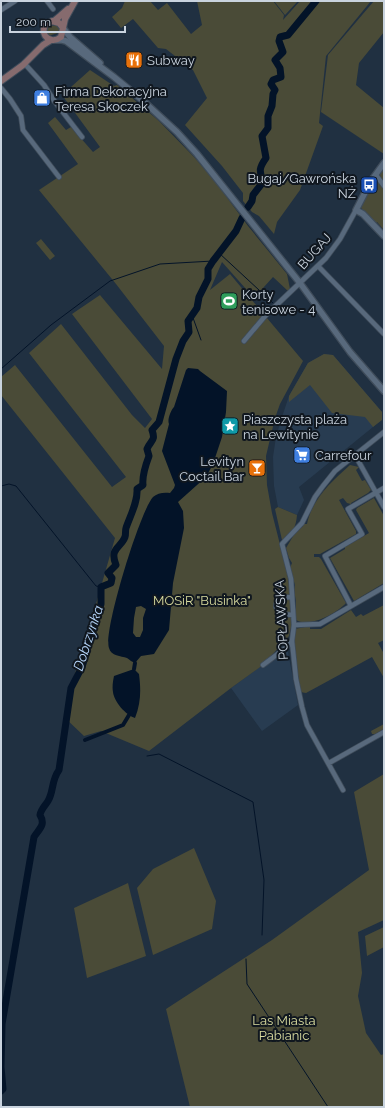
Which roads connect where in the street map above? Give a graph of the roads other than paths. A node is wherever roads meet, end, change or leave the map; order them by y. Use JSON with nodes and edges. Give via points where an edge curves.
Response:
{"nodes":[{"id":1,"x":15,"y":1,"type":"edge"},
{"id":2,"x":47,"y":1,"type":"edge"},
{"id":3,"x":73,"y":4,"type":"edge"},
{"id":4,"x":53,"y":9,"type":"dead end"},
{"id":5,"x":1,"y":10,"type":"edge"},
{"id":6,"x":54,"y":21,"type":"junction"},
{"id":7,"x":63,"y":28,"type":"junction"},
{"id":8,"x":44,"y":35,"type":"junction"},
{"id":9,"x":53,"y":40,"type":"junction"},
{"id":10,"x":35,"y":52,"type":"junction"},
{"id":11,"x":24,"y":64,"type":"junction"},
{"id":12,"x":114,"y":77,"type":"junction"},
{"id":13,"x":1,"y":81,"type":"edge"},
{"id":14,"x":1,"y":88,"type":"edge"},
{"id":15,"x":82,"y":137,"type":"dead end"},
{"id":16,"x":384,"y":163,"type":"edge"},
{"id":17,"x":376,"y":175,"type":"junction"},
{"id":18,"x":59,"y":177,"type":"dead end"},
{"id":19,"x":384,"y":186,"type":"edge"},
{"id":20,"x":356,"y":210,"type":"junction"},
{"id":21,"x":384,"y":236,"type":"edge"},
{"id":22,"x":318,"y":266,"type":"junction"},
{"id":23,"x":300,"y":282,"type":"junction"},
{"id":24,"x":384,"y":334,"type":"edge"},
{"id":25,"x":244,"y":341,"type":"dead end"},
{"id":26,"x":384,"y":391,"type":"edge"},
{"id":27,"x":384,"y":432,"type":"edge"},
{"id":28,"x":355,"y":455,"type":"junction"},
{"id":29,"x":384,"y":488,"type":"edge"},
{"id":30,"x":376,"y":492,"type":"junction"},
{"id":31,"x":384,"y":506,"type":"edge"},
{"id":32,"x":384,"y":587,"type":"edge"},
{"id":33,"x":292,"y":597,"type":"junction"},
{"id":34,"x":351,"y":606,"type":"junction"},
{"id":35,"x":293,"y":615,"type":"junction"},
{"id":36,"x":294,"y":625,"type":"junction"},
{"id":37,"x":292,"y":641,"type":"junction"},
{"id":38,"x":264,"y":665,"type":"dead end"},
{"id":39,"x":384,"y":732,"type":"edge"},
{"id":40,"x":329,"y":763,"type":"junction"},
{"id":41,"x":343,"y":790,"type":"dead end"}],
"edges":[{"from":1,"to":5,"type":"street"},
{"from":2,"to":4,"type":"street"},
{"from":3,"to":6,"type":"main road"},
{"from":3,"to":7,"type":"main road"},
{"from":6,"to":7,"type":"main road"},
{"from":6,"to":8,"type":"main road","via":[[45,25]]},
{"from":7,"to":9,"type":"main road","via":[[61,37]]},
{"from":7,"to":12,"type":"street"},
{"from":8,"to":9,"type":"main road"},
{"from":8,"to":10,"type":"main road"},
{"from":9,"to":10,"type":"main road"},
{"from":9,"to":12,"type":"street","via":[[66,41]]},
{"from":10,"to":11,"type":"main road"},
{"from":11,"to":13,"type":"main road"},
{"from":11,"to":15,"type":"street","via":[[44,85]]},
{"from":12,"to":23,"type":"street","via":[[160,116],[197,154]]},
{"from":14,"to":18,"type":"street","via":[[21,116],[23,130]]},
{"from":16,"to":17,"type":"street","name":"BUGAJ"},
{"from":17,"to":19,"type":"street"},
{"from":17,"to":20,"type":"street","name":"BUGAJ"},
{"from":20,"to":21,"type":"street"},
{"from":20,"to":22,"type":"street","name":"BUGAJ","via":[[334,249]]},
{"from":22,"to":23,"type":"street","name":"BUGAJ"},
{"from":22,"to":24,"type":"street"},
{"from":23,"to":25,"type":"street","name":"BUGAJ"},
{"from":23,"to":26,"type":"street","via":[[350,352]]},
{"from":27,"to":28,"type":"street","name":"POPŁAWSKA"},
{"from":28,"to":30,"type":"street"},
{"from":28,"to":33,"type":"street","name":"POPŁAWSKA","via":[[335,471],[323,486],[302,523],[282,544],[291,579]]},
{"from":29,"to":30,"type":"street"},
{"from":30,"to":31,"type":"street"},
{"from":30,"to":34,"type":"street","via":[[348,509],[362,534],[325,556]]},
{"from":32,"to":34,"type":"street"},
{"from":33,"to":35,"type":"street","name":"POPŁAWSKA"},
{"from":33,"to":35,"type":"street","via":[[280,598],[276,607],[282,614]]},
{"from":34,"to":36,"type":"street","via":[[320,624]]},
{"from":35,"to":36,"type":"street","name":"POPŁAWSKA"},
{"from":36,"to":37,"type":"street","name":"POPŁAWSKA"},
{"from":37,"to":38,"type":"street"},
{"from":37,"to":40,"type":"street","name":"POPŁAWSKA","via":[[296,679],[307,725]]},
{"from":39,"to":40,"type":"street"},
{"from":40,"to":41,"type":"street","name":"POPŁAWSKA"}]}
